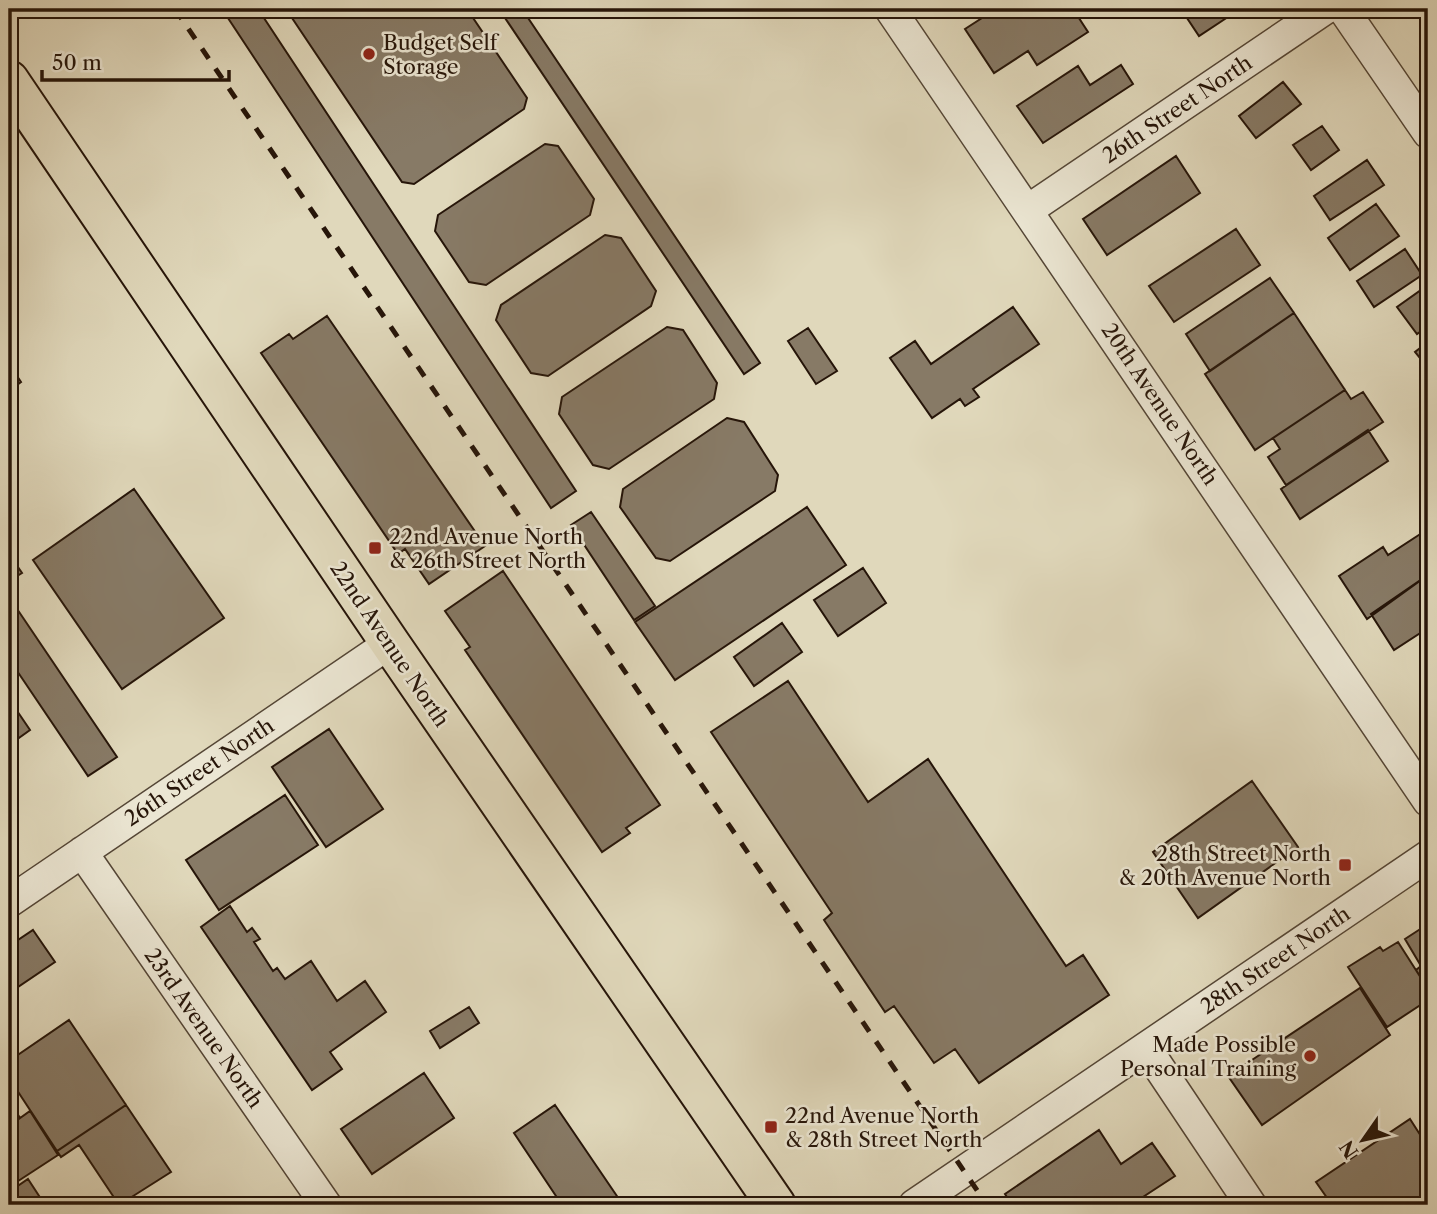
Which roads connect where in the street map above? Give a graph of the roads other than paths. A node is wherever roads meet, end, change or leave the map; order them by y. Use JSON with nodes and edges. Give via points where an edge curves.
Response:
{"nodes":[{"id":1,"x":890,"y":9,"type":"edge"},
{"id":2,"x":1325,"y":9,"type":"edge"},
{"id":3,"x":1343,"y":9,"type":"edge"},
{"id":4,"x":9,"y":80,"type":"edge"},
{"id":5,"x":1428,"y":132,"type":"edge"},
{"id":6,"x":1028,"y":209,"type":"junction"},
{"id":7,"x":390,"y":643,"type":"junction"},
{"id":8,"x":1428,"y":801,"type":"edge"},
{"id":9,"x":82,"y":852,"type":"junction"},
{"id":10,"x":1428,"y":856,"type":"edge"},
{"id":11,"x":9,"y":902,"type":"edge"},
{"id":12,"x":1146,"y":1048,"type":"junction"},
{"id":13,"x":326,"y":1205,"type":"edge"},
{"id":14,"x":776,"y":1205,"type":"edge"},
{"id":15,"x":914,"y":1205,"type":"edge"},
{"id":16,"x":1251,"y":1205,"type":"edge"}],
"edges":[{"from":1,"to":6,"type":"street","name":"20th Avenue North"},
{"from":2,"to":6,"type":"street","name":"26th Street North"},
{"from":3,"to":5,"type":"street"},
{"from":4,"to":7,"type":"main road","name":"22nd Avenue North"},
{"from":6,"to":8,"type":"street","name":"20th Avenue North"},
{"from":7,"to":9,"type":"street","name":"26th Street North"},
{"from":7,"to":14,"type":"main road","name":"22nd Avenue North"},
{"from":9,"to":11,"type":"street","name":"26th Street North"},
{"from":9,"to":13,"type":"street","name":"23rd Avenue North"},
{"from":10,"to":12,"type":"street","name":"28th Street North"},
{"from":12,"to":15,"type":"street","name":"28th Street North"},
{"from":12,"to":16,"type":"street"}]}
